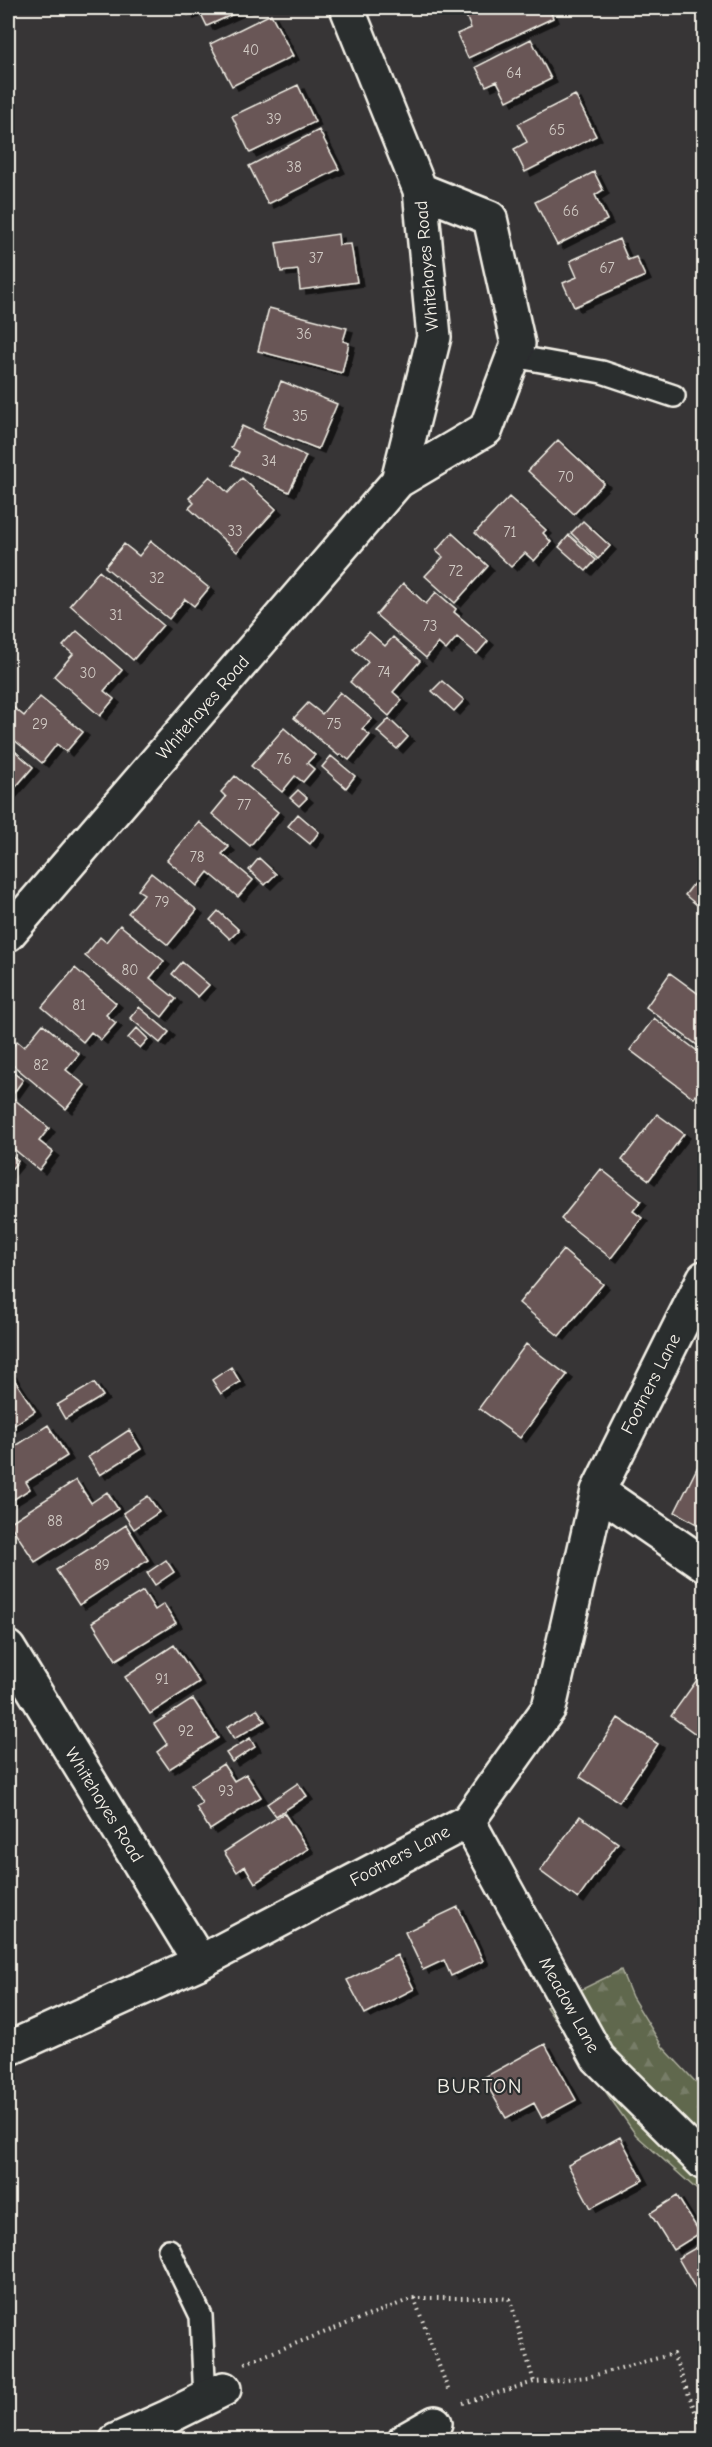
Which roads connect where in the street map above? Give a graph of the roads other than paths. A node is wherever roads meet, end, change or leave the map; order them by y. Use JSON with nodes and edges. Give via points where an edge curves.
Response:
{"nodes":[{"id":1,"x":347,"y":8,"type":"edge"},
{"id":2,"x":420,"y":190,"type":"junction"},
{"id":3,"x":513,"y":356,"type":"junction"},
{"id":4,"x":674,"y":396,"type":"dead end"},
{"id":5,"x":398,"y":481,"type":"junction"},
{"id":6,"x":8,"y":934,"type":"edge"},
{"id":7,"x":705,"y":1278,"type":"edge"},
{"id":8,"x":598,"y":1491,"type":"junction"},
{"id":9,"x":705,"y":1564,"type":"edge"},
{"id":10,"x":8,"y":1648,"type":"edge"},
{"id":11,"x":468,"y":1821,"type":"junction"},
{"id":12,"x":201,"y":1962,"type":"junction"},
{"id":13,"x":8,"y":2049,"type":"edge"},
{"id":14,"x":705,"y":2163,"type":"edge"},
{"id":15,"x":169,"y":2250,"type":"dead end"},
{"id":16,"x":214,"y":2394,"type":"joint"},
{"id":17,"x":445,"y":2415,"type":"road end"},
{"id":18,"x":173,"y":2428,"type":"edge"},
{"id":19,"x":117,"y":2439,"type":"edge"},
{"id":20,"x":405,"y":2439,"type":"edge"}],
"edges":[{"from":1,"to":2,"type":"street","name":"Whitehayes Road"},
{"from":2,"to":3,"type":"street","name":"Whitehayes Road","via":[[490,218],[518,344]]},
{"from":2,"to":5,"type":"street","name":"Whitehayes Road","via":[[434,337]]},
{"from":3,"to":4,"type":"lane","via":[[602,372]]},
{"from":3,"to":5,"type":"street","name":"Whitehayes Road","via":[[486,429]]},
{"from":5,"to":6,"type":"street","name":"Whitehayes Road"},
{"from":7,"to":8,"type":"street","name":"Footners Lane"},
{"from":8,"to":9,"type":"street"},
{"from":8,"to":11,"type":"street","name":"Footners Lane","via":[[549,1708]]},
{"from":10,"to":12,"type":"street","name":"Whitehayes Road"},
{"from":11,"to":12,"type":"street","name":"Footners Lane"},
{"from":11,"to":14,"type":"street","name":"Meadow Lane","via":[[598,2058]]},
{"from":12,"to":13,"type":"street","name":"Footners Lane"},
{"from":15,"to":16,"type":"lane","via":[[201,2316]]},
{"from":16,"to":18,"type":"street"},
{"from":17,"to":20,"type":"street"},
{"from":18,"to":19,"type":"street"}]}
